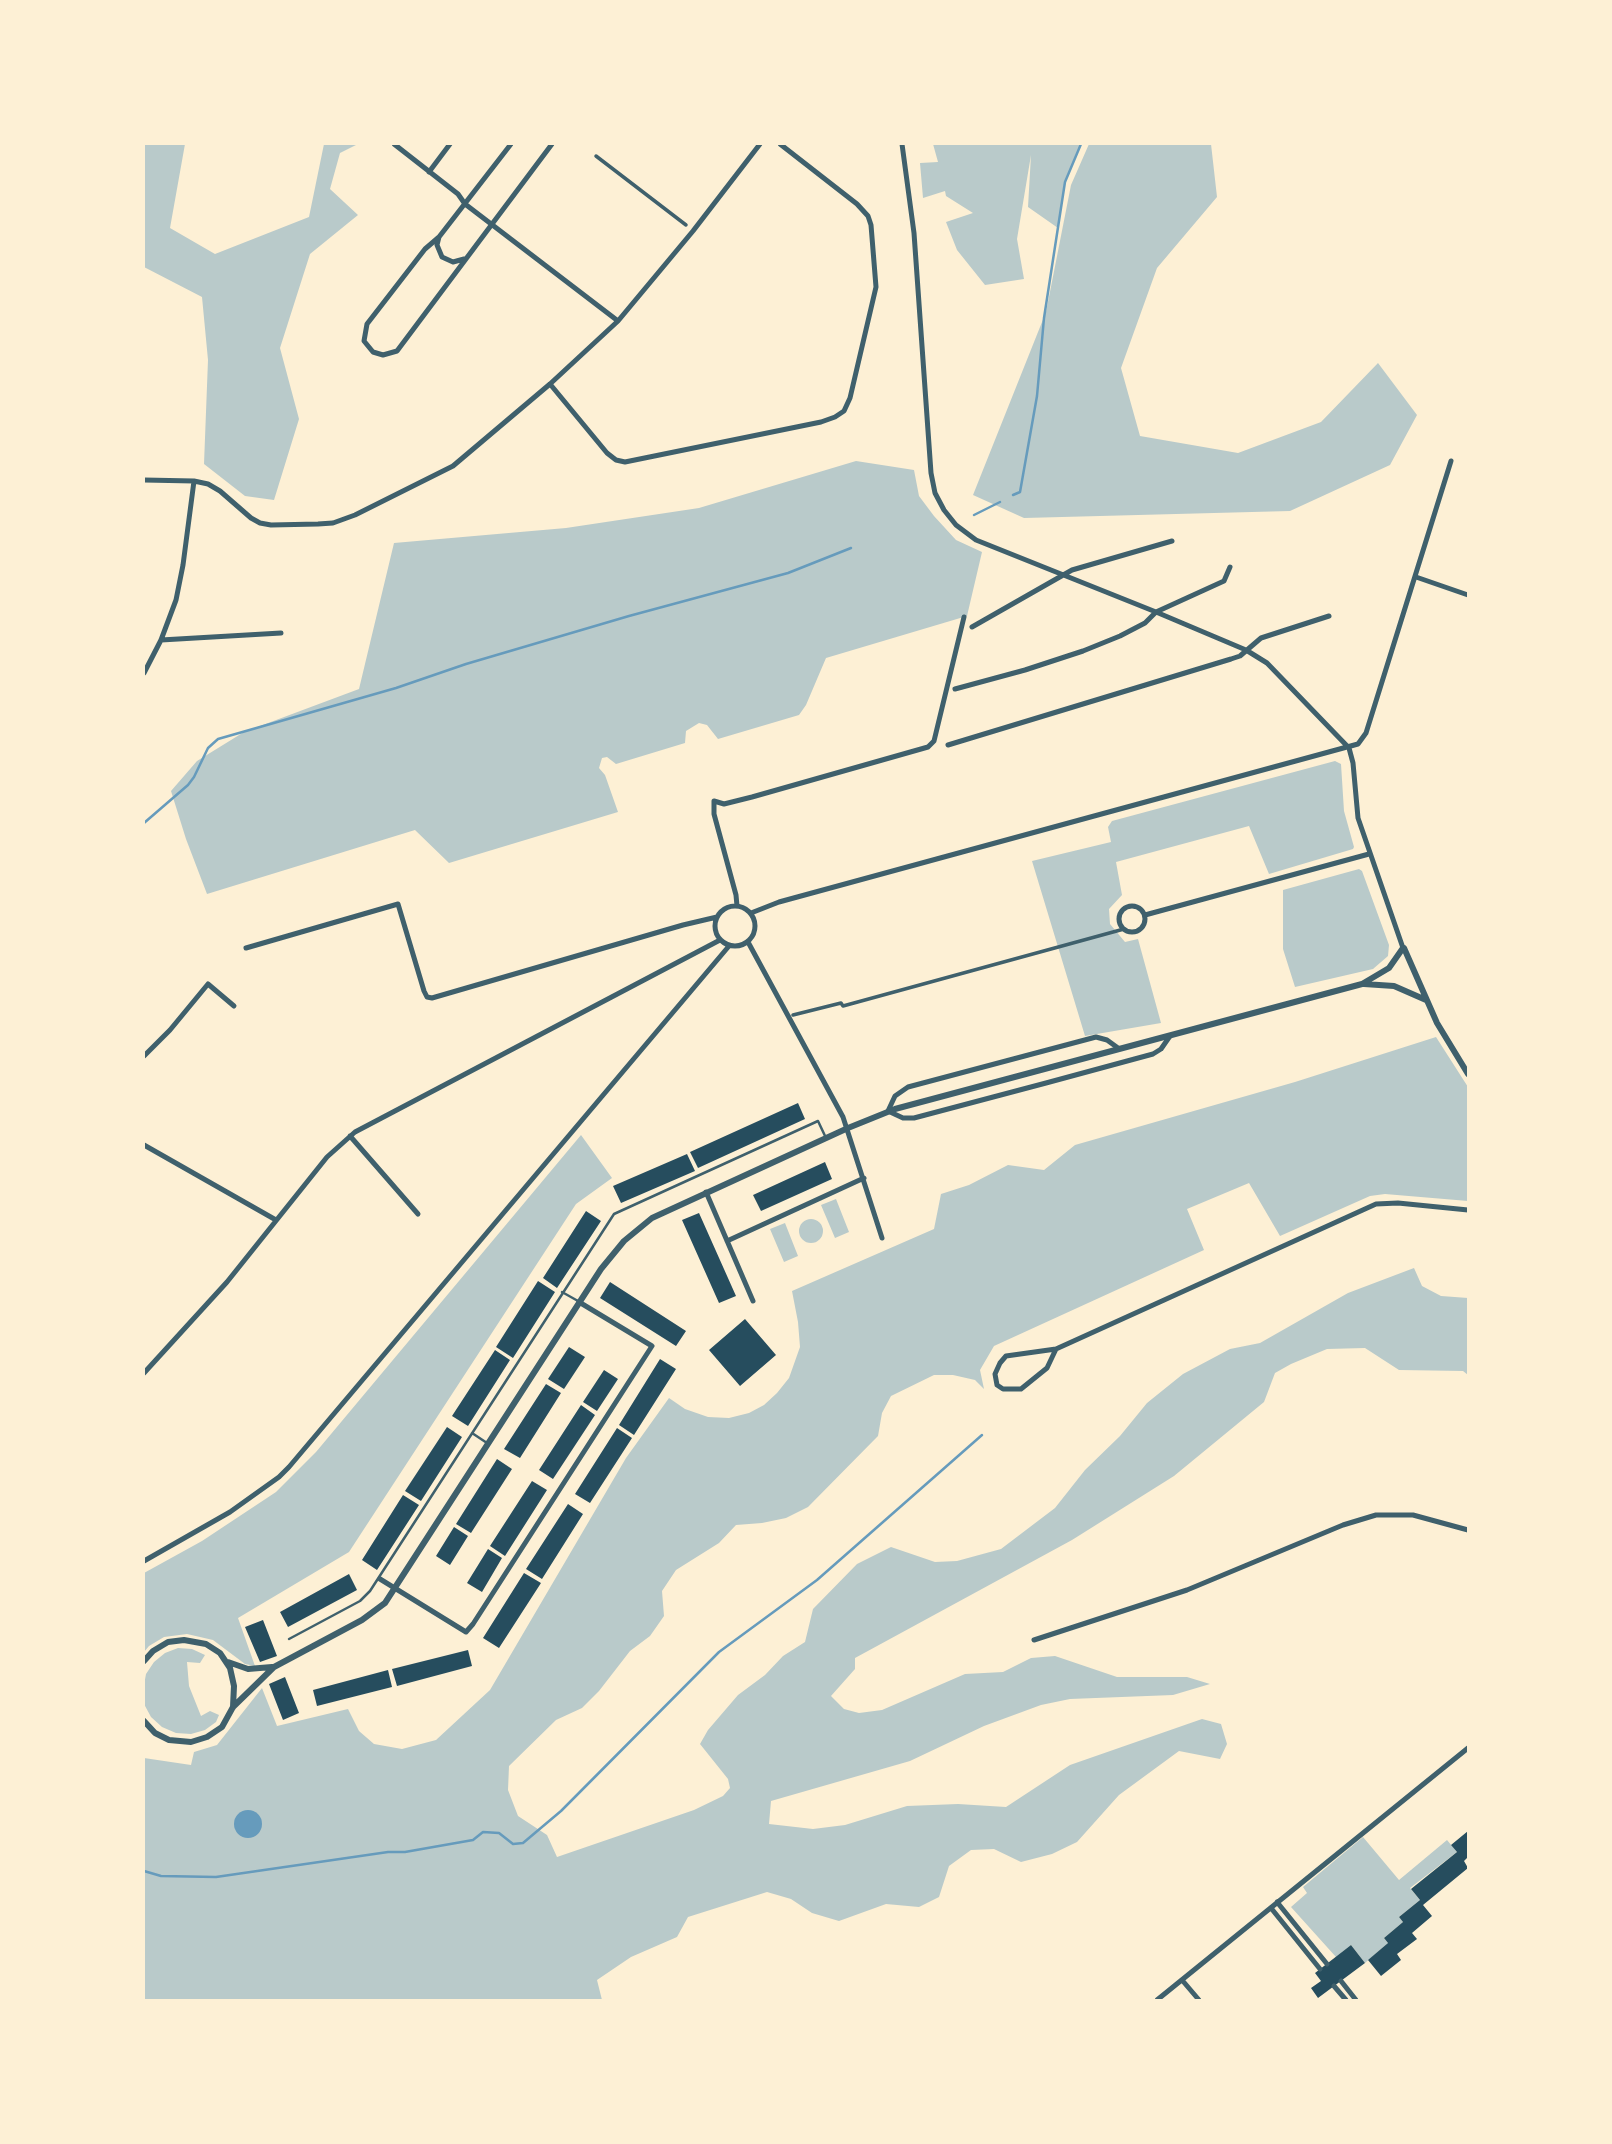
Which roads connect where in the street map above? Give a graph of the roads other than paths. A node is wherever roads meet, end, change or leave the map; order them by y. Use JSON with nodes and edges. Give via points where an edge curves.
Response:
{"nodes":[{"id":1,"x":394,"y":144,"type":"edge"},
{"id":2,"x":450,"y":144,"type":"edge"},
{"id":3,"x":511,"y":144,"type":"edge"},
{"id":4,"x":552,"y":144,"type":"edge"},
{"id":5,"x":760,"y":144,"type":"edge"},
{"id":6,"x":780,"y":144,"type":"edge"},
{"id":7,"x":902,"y":144,"type":"edge"},
{"id":8,"x":596,"y":156,"type":"dead end"},
{"id":9,"x":429,"y":172,"type":"junction"},
{"id":10,"x":465,"y":204,"type":"junction"},
{"id":11,"x":491,"y":224,"type":"junction"},
{"id":12,"x":686,"y":225,"type":"dead end"},
{"id":13,"x":439,"y":237,"type":"junction"},
{"id":14,"x":466,"y":259,"type":"junction"},
{"id":15,"x":618,"y":321,"type":"junction"},
{"id":16,"x":550,"y":384,"type":"junction"},
{"id":17,"x":1451,"y":461,"type":"dead end"},
{"id":18,"x":144,"y":480,"type":"edge"},
{"id":19,"x":194,"y":481,"type":"junction"},
{"id":20,"x":1172,"y":541,"type":"dead end"},
{"id":21,"x":1230,"y":567,"type":"dead end"},
{"id":22,"x":1066,"y":576,"type":"junction"},
{"id":23,"x":1416,"y":577,"type":"junction"},
{"id":24,"x":1468,"y":595,"type":"edge"},
{"id":25,"x":1156,"y":612,"type":"junction"},
{"id":26,"x":1329,"y":616,"type":"dead end"},
{"id":27,"x":964,"y":617,"type":"dead end"},
{"id":28,"x":972,"y":627,"type":"dead end"},
{"id":29,"x":281,"y":633,"type":"dead end"},
{"id":30,"x":161,"y":640,"type":"junction"},
{"id":31,"x":1246,"y":650,"type":"junction"},
{"id":32,"x":144,"y":673,"type":"edge"},
{"id":33,"x":956,"y":689,"type":"dead end"},
{"id":34,"x":947,"y":745,"type":"dead end"},
{"id":35,"x":1349,"y":748,"type":"junction"},
{"id":36,"x":1369,"y":854,"type":"junction"},
{"id":37,"x":737,"y":906,"type":"junction"},
{"id":38,"x":751,"y":913,"type":"junction"},
{"id":39,"x":1145,"y":915,"type":"junction"},
{"id":40,"x":717,"y":917,"type":"junction"},
{"id":41,"x":1124,"y":929,"type":"junction"},
{"id":42,"x":720,"y":940,"type":"junction"},
{"id":43,"x":748,"y":942,"type":"junction"},
{"id":44,"x":729,"y":946,"type":"junction"},
{"id":45,"x":246,"y":948,"type":"dead end"},
{"id":46,"x":1403,"y":948,"type":"junction"},
{"id":47,"x":1362,"y":984,"type":"junction"},
{"id":48,"x":1426,"y":1000,"type":"junction"},
{"id":49,"x":234,"y":1006,"type":"dead end"},
{"id":50,"x":793,"y":1015,"type":"dead end"},
{"id":51,"x":1171,"y":1035,"type":"junction"},
{"id":52,"x":1118,"y":1048,"type":"junction"},
{"id":53,"x":144,"y":1056,"type":"edge"},
{"id":54,"x":1468,"y":1074,"type":"edge"},
{"id":55,"x":888,"y":1111,"type":"junction"},
{"id":56,"x":848,"y":1128,"type":"junction"},
{"id":57,"x":350,"y":1136,"type":"junction"},
{"id":58,"x":826,"y":1138,"type":"junction"},
{"id":59,"x":144,"y":1145,"type":"edge"},
{"id":60,"x":863,"y":1178,"type":"junction"},
{"id":61,"x":706,"y":1192,"type":"junction"},
{"id":62,"x":1468,"y":1210,"type":"edge"},
{"id":63,"x":418,"y":1214,"type":"dead end"},
{"id":64,"x":276,"y":1220,"type":"junction"},
{"id":65,"x":882,"y":1238,"type":"dead end"},
{"id":66,"x":727,"y":1241,"type":"junction"},
{"id":67,"x":562,"y":1292,"type":"junction"},
{"id":68,"x":753,"y":1301,"type":"dead end"},
{"id":69,"x":579,"y":1302,"type":"junction"},
{"id":70,"x":1056,"y":1349,"type":"junction"},
{"id":71,"x":144,"y":1373,"type":"edge"},
{"id":72,"x":472,"y":1433,"type":"junction"},
{"id":73,"x":488,"y":1444,"type":"junction"},
{"id":74,"x":1468,"y":1530,"type":"edge"},
{"id":75,"x":144,"y":1561,"type":"edge"},
{"id":76,"x":380,"y":1579,"type":"junction"},
{"id":77,"x":396,"y":1588,"type":"junction"},
{"id":78,"x":289,"y":1639,"type":"dead end"},
{"id":79,"x":1034,"y":1640,"type":"dead end"},
{"id":80,"x":144,"y":1661,"type":"edge"},
{"id":81,"x":227,"y":1661,"type":"junction"},
{"id":82,"x":274,"y":1667,"type":"junction"},
{"id":83,"x":233,"y":1707,"type":"junction"},
{"id":84,"x":144,"y":1721,"type":"edge"},
{"id":85,"x":1468,"y":1748,"type":"edge"},
{"id":86,"x":1277,"y":1902,"type":"junction"},
{"id":87,"x":1271,"y":1908,"type":"junction"},
{"id":88,"x":1326,"y":1964,"type":"dead end"},
{"id":89,"x":1320,"y":1969,"type":"dead end"},
{"id":90,"x":1182,"y":1980,"type":"junction"},
{"id":91,"x":1341,"y":1981,"type":"dead end"},
{"id":92,"x":1334,"y":1986,"type":"dead end"},
{"id":93,"x":1157,"y":2000,"type":"edge"},
{"id":94,"x":1199,"y":2000,"type":"edge"},
{"id":95,"x":1346,"y":2000,"type":"edge"},
{"id":96,"x":1356,"y":2000,"type":"edge"}],
"edges":[{"from":1,"to":9,"type":"street"},
{"from":2,"to":9,"type":"street"},
{"from":3,"to":10,"type":"street"},
{"from":4,"to":11,"type":"street"},
{"from":5,"to":15,"type":"street"},
{"from":6,"to":16,"type":"street","via":[[863,209],[871,225],[876,287],[844,411],[816,424],[625,462],[607,453]]},
{"from":7,"to":22,"type":"street","via":[[914,233],[931,473],[937,498],[953,522],[972,538]]},
{"from":8,"to":12,"type":"street"},
{"from":9,"to":10,"type":"street"},
{"from":10,"to":11,"type":"street"},
{"from":10,"to":13,"type":"street"},
{"from":11,"to":14,"type":"street"},
{"from":11,"to":15,"type":"street"},
{"from":13,"to":14,"type":"street","via":[[443,258],[453,262]]},
{"from":13,"to":14,"type":"street","via":[[367,324],[364,341],[371,351],[383,355],[397,351]]},
{"from":15,"to":16,"type":"street"},
{"from":16,"to":19,"type":"street","via":[[453,466],[333,523],[260,523],[220,491]]},
{"from":17,"to":23,"type":"street"},
{"from":18,"to":19,"type":"street"},
{"from":19,"to":30,"type":"street","via":[[183,565]]},
{"from":20,"to":22,"type":"street","via":[[1072,570]]},
{"from":21,"to":25,"type":"street","via":[[1224,581]]},
{"from":22,"to":25,"type":"street"},
{"from":22,"to":28,"type":"street"},
{"from":23,"to":24,"type":"street"},
{"from":23,"to":35,"type":"street","via":[[1366,733],[1360,743]]},
{"from":25,"to":31,"type":"street"},
{"from":25,"to":33,"type":"street","via":[[1145,623],[1083,651]]},
{"from":26,"to":31,"type":"street","via":[[1261,638]]},
{"from":27,"to":37,"type":"street","via":[[934,741],[928,747],[752,797],[724,804],[714,801]]},
{"from":29,"to":30,"type":"street"},
{"from":30,"to":32,"type":"street"},
{"from":31,"to":34,"type":"street","via":[[1231,659]]},
{"from":31,"to":35,"type":"street","via":[[1272,668]]},
{"from":35,"to":36,"type":"street","via":[[1356,811]]},
{"from":35,"to":38,"type":"street"},
{"from":36,"to":39,"type":"street"},
{"from":36,"to":46,"type":"street"},
{"from":37,"to":38,"type":"street"},
{"from":37,"to":40,"type":"street","via":[[726,908]]},
{"from":38,"to":43,"type":"street","via":[[756,928]]},
{"from":39,"to":41,"type":"street","via":[[1139,930]]},
{"from":39,"to":41,"type":"street","via":[[1136,906],[1123,909],[1119,917]]},
{"from":40,"to":42,"type":"street"},
{"from":40,"to":45,"type":"street","via":[[432,998],[425,993],[398,904]]},
{"from":41,"to":50,"type":"street","via":[[843,1006]]},
{"from":42,"to":44,"type":"street"},
{"from":42,"to":57,"type":"street"},
{"from":43,"to":44,"type":"street"},
{"from":43,"to":56,"type":"street"},
{"from":44,"to":75,"type":"street","via":[[301,1454],[279,1477],[242,1503]]},
{"from":46,"to":47,"type":"street","via":[[1386,971]]},
{"from":46,"to":48,"type":"street"},
{"from":47,"to":48,"type":"street","via":[[1394,986]]},
{"from":47,"to":51,"type":"street"},
{"from":48,"to":54,"type":"street"},
{"from":49,"to":53,"type":"street","via":[[208,984]]},
{"from":51,"to":52,"type":"street"},
{"from":51,"to":55,"type":"street","via":[[1153,1054],[1046,1083],[914,1118]]},
{"from":52,"to":55,"type":"street"},
{"from":52,"to":55,"type":"street","via":[[1096,1037],[908,1087],[895,1096]]},
{"from":55,"to":56,"type":"street"},
{"from":56,"to":58,"type":"street"},
{"from":56,"to":60,"type":"street"},
{"from":57,"to":63,"type":"street"},
{"from":57,"to":64,"type":"street"},
{"from":58,"to":61,"type":"street"},
{"from":58,"to":67,"type":"lane","via":[[818,1121],[617,1211]]},
{"from":59,"to":64,"type":"street"},
{"from":60,"to":65,"type":"street"},
{"from":60,"to":66,"type":"street"},
{"from":61,"to":66,"type":"street"},
{"from":61,"to":69,"type":"street","via":[[635,1230],[607,1260]]},
{"from":62,"to":70,"type":"street","via":[[1376,1204]]},
{"from":64,"to":71,"type":"street"},
{"from":66,"to":68,"type":"street"},
{"from":67,"to":69,"type":"lane"},
{"from":67,"to":72,"type":"lane"},
{"from":69,"to":73,"type":"street"},
{"from":69,"to":77,"type":"street","via":[[652,1346],[466,1632]]},
{"from":70,"to":70,"type":"street","via":[[1006,1356],[995,1374],[997,1385],[1021,1389],[1047,1368]]},
{"from":72,"to":73,"type":"lane"},
{"from":72,"to":76,"type":"lane"},
{"from":73,"to":77,"type":"street"},
{"from":74,"to":79,"type":"street","via":[[1413,1515],[1376,1516],[1343,1525],[1187,1590]]},
{"from":76,"to":77,"type":"street"},
{"from":76,"to":78,"type":"lane","via":[[363,1598]]},
{"from":77,"to":82,"type":"street","via":[[368,1617]]},
{"from":80,"to":81,"type":"street","via":[[159,1646],[184,1640],[206,1644]]},
{"from":81,"to":82,"type":"street","via":[[248,1669]]},
{"from":81,"to":83,"type":"street","via":[[234,1686]]},
{"from":82,"to":83,"type":"street"},
{"from":83,"to":84,"type":"street","via":[[222,1727],[196,1741],[169,1740]]},
{"from":85,"to":86,"type":"street"},
{"from":86,"to":87,"type":"street"},
{"from":86,"to":88,"type":"street"},
{"from":87,"to":89,"type":"street"},
{"from":87,"to":90,"type":"street"},
{"from":90,"to":93,"type":"street"},
{"from":90,"to":94,"type":"street"},
{"from":91,"to":96,"type":"street"},
{"from":92,"to":95,"type":"street"}]}
